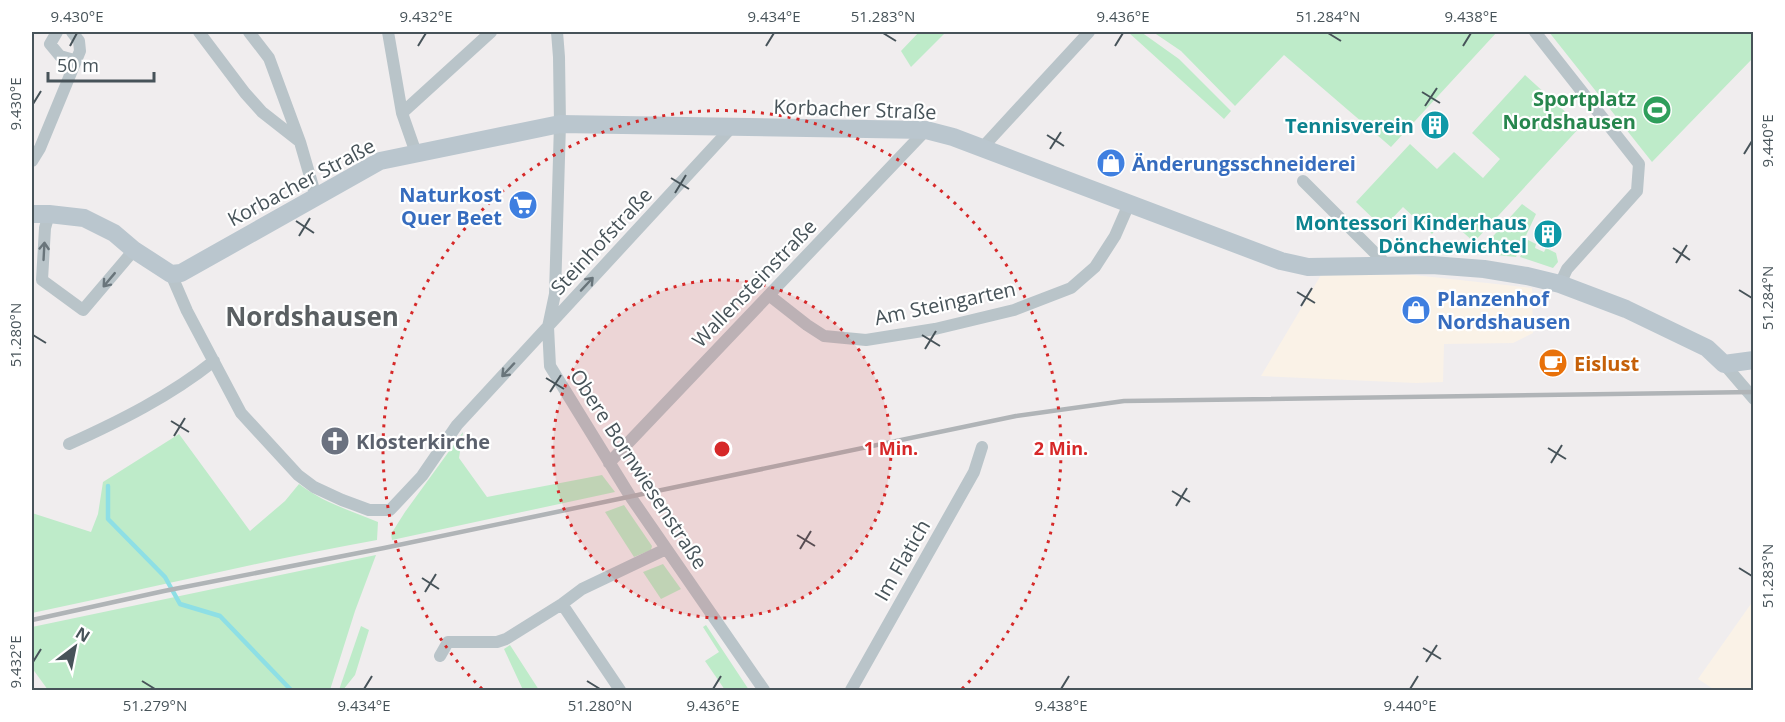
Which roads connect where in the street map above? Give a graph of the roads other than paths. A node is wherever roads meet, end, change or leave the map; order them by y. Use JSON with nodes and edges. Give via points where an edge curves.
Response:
{"nodes":[{"id":1,"x":57,"y":32,"type":"edge"},
{"id":2,"x":72,"y":32,"type":"edge"},
{"id":3,"x":199,"y":32,"type":"edge"},
{"id":4,"x":249,"y":32,"type":"edge"},
{"id":5,"x":388,"y":32,"type":"edge"},
{"id":6,"x":491,"y":32,"type":"edge"},
{"id":7,"x":557,"y":32,"type":"edge"},
{"id":8,"x":1089,"y":32,"type":"edge"},
{"id":9,"x":1535,"y":32,"type":"edge"},
{"id":10,"x":75,"y":60,"type":"junction"},
{"id":11,"x":402,"y":113,"type":"junction"},
{"id":12,"x":560,"y":124,"type":"junction"},
{"id":13,"x":732,"y":128,"type":"junction"},
{"id":14,"x":926,"y":130,"type":"junction"},
{"id":15,"x":300,"y":142,"type":"junction"},
{"id":16,"x":982,"y":148,"type":"junction"},
{"id":17,"x":416,"y":153,"type":"junction"},
{"id":18,"x":32,"y":161,"type":"edge"},
{"id":19,"x":1303,"y":182,"type":"dead end"},
{"id":20,"x":316,"y":197,"type":"junction"},
{"id":21,"x":1129,"y":204,"type":"junction"},
{"id":22,"x":40,"y":214,"type":"edge"},
{"id":23,"x":134,"y":250,"type":"junction"},
{"id":24,"x":1389,"y":267,"type":"junction"},
{"id":25,"x":171,"y":274,"type":"junction"},
{"id":26,"x":1560,"y":284,"type":"junction"},
{"id":27,"x":770,"y":296,"type":"junction"},
{"id":28,"x":548,"y":327,"type":"junction"},
{"id":29,"x":1754,"y":360,"type":"edge"},
{"id":30,"x":214,"y":361,"type":"junction"},
{"id":31,"x":1724,"y":364,"type":"junction"},
{"id":32,"x":1754,"y":399,"type":"edge"},
{"id":33,"x":69,"y":444,"type":"dead end"},
{"id":34,"x":982,"y":447,"type":"dead end"},
{"id":35,"x":609,"y":463,"type":"junction"},
{"id":36,"x":666,"y":549,"type":"junction"},
{"id":37,"x":562,"y":604,"type":"junction"},
{"id":38,"x":440,"y":656,"type":"dead end"},
{"id":39,"x":620,"y":690,"type":"edge"},
{"id":40,"x":764,"y":690,"type":"edge"},
{"id":41,"x":851,"y":690,"type":"edge"}],
"edges":[{"from":1,"to":10,"type":"street","via":[[50,45],[60,56]]},
{"from":2,"to":10,"type":"street","via":[[79,41],[80,51]]},
{"from":3,"to":15,"type":"street","via":[[262,112]]},
{"from":4,"to":15,"type":"street","via":[[269,58]]},
{"from":5,"to":11,"type":"street"},
{"from":6,"to":11,"type":"street"},
{"from":7,"to":12,"type":"street","name":"Obere Bornwiesenstraße"},
{"from":8,"to":16,"type":"street"},
{"from":9,"to":26,"type":"street","via":[[1639,164],[1637,191],[1567,269]]},
{"from":10,"to":18,"type":"street"},
{"from":11,"to":17,"type":"street"},
{"from":12,"to":13,"type":"street","name":"Korbacher Straße"},
{"from":12,"to":17,"type":"street","name":"Korbacher Straße"},
{"from":12,"to":28,"type":"street","name":"Obere Bornwiesenstraße","via":[[555,294]]},
{"from":13,"to":14,"type":"street","name":"Korbacher Straße"},
{"from":28,"to":13,"type":"street","name":"Steinhofstraße","one_way":true},
{"from":14,"to":16,"type":"street","name":"Korbacher Straße"},
{"from":14,"to":27,"type":"street","name":"Wallensteinstraße"},
{"from":15,"to":20,"type":"street"},
{"from":16,"to":21,"type":"street","name":"Korbacher Straße"},
{"from":17,"to":20,"type":"street","name":"Korbacher Straße","via":[[380,161]]},
{"from":19,"to":24,"type":"street"},
{"from":20,"to":25,"type":"street","name":"Korbacher Straße","via":[[181,273]]},
{"from":21,"to":24,"type":"street","name":"Korbacher Straße","via":[[1281,261],[1308,267]]},
{"from":21,"to":27,"type":"street","name":"Am Steingarten","via":[[1095,267],[1071,288],[1014,310],[867,340],[824,336]]},
{"from":22,"to":23,"type":"street","via":[[84,218],[114,233]]},
{"from":23,"to":22,"type":"street","one_way":true,"via":[[83,310],[42,280],[45,228]]},
{"from":23,"to":25,"type":"street"},
{"from":24,"to":26,"type":"street","name":"Korbacher Straße","via":[[1484,268]]},
{"from":25,"to":30,"type":"street"},
{"from":26,"to":31,"type":"street","name":"Korbacher Straße","via":[[1626,309],[1707,348]]},
{"from":27,"to":35,"type":"street","name":"Wallensteinstraße"},
{"from":28,"to":30,"type":"street","name":"Steinhofstraße","one_way":true,"via":[[458,426],[422,476],[390,510],[369,510],[314,487],[298,476],[241,413]]},
{"from":28,"to":35,"type":"street","name":"Obere Bornwiesenstraße","via":[[550,366]]},
{"from":29,"to":31,"type":"street"},
{"from":30,"to":33,"type":"street","via":[[174,391]]},
{"from":31,"to":32,"type":"street"},
{"from":34,"to":41,"type":"street","name":"Im Flatich","via":[[974,471]]},
{"from":35,"to":36,"type":"street","name":"Obere Bornwiesenstraße"},
{"from":36,"to":37,"type":"street","via":[[582,589]]},
{"from":36,"to":40,"type":"street","name":"Obere Bornwiesenstraße"},
{"from":37,"to":38,"type":"street","via":[[506,639],[448,642]]},
{"from":37,"to":39,"type":"street"}]}
